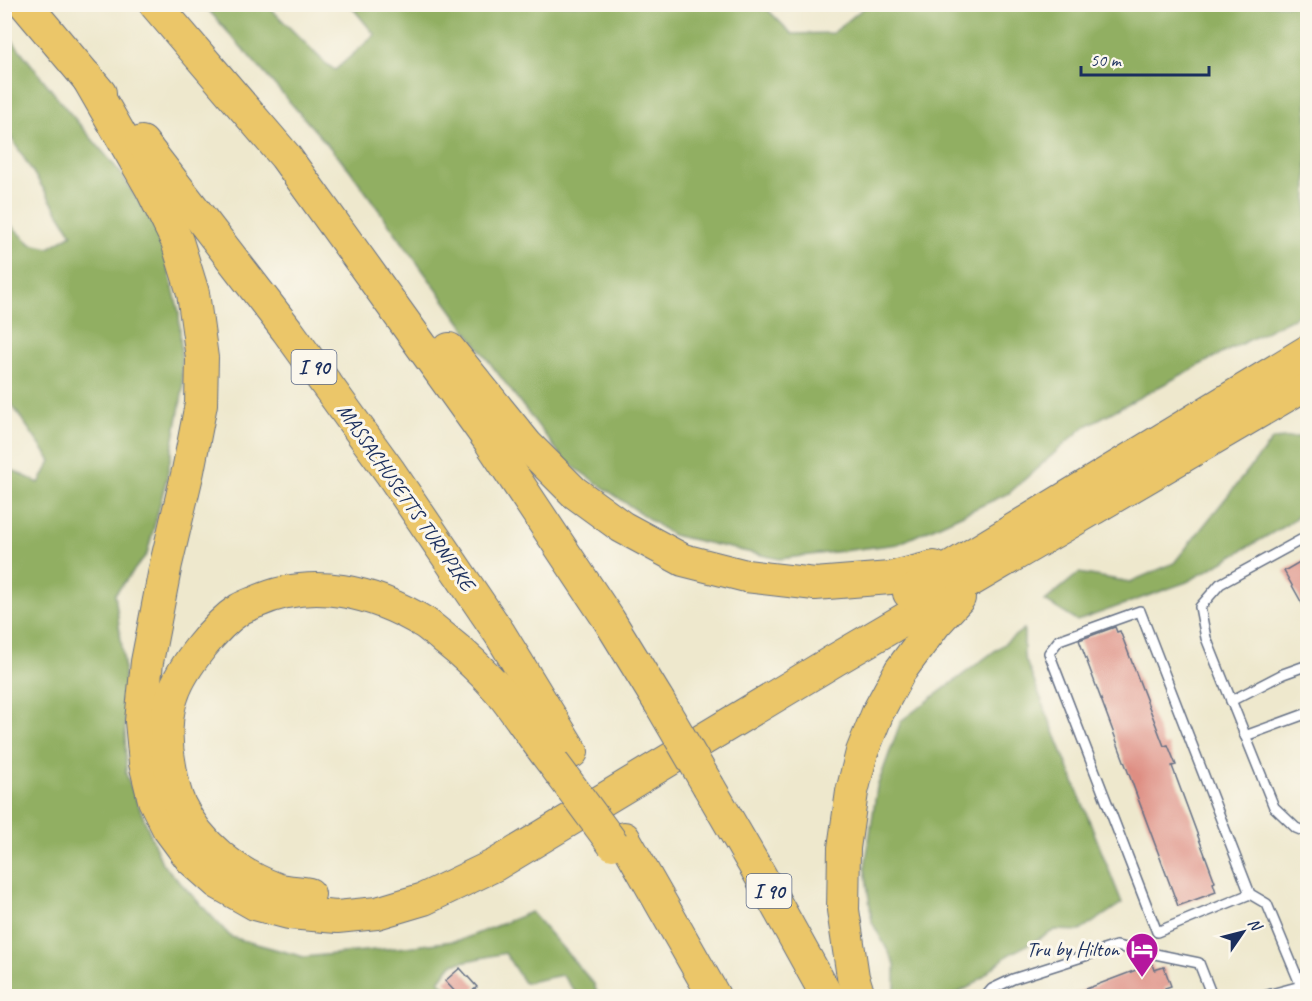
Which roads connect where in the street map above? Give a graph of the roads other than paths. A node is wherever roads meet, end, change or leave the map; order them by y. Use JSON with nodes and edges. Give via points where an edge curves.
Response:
{"nodes":[{"id":1,"x":25,"y":4,"type":"edge"},
{"id":2,"x":155,"y":4,"type":"edge"},
{"id":3,"x":87,"y":77,"type":"junction"},
{"id":4,"x":285,"y":156,"type":"junction"},
{"id":5,"x":1308,"y":351,"type":"edge"},
{"id":6,"x":1308,"y":383,"type":"edge"},
{"id":7,"x":1308,"y":536,"type":"edge"},
{"id":8,"x":971,"y":568,"type":"junction"},
{"id":9,"x":1308,"y":665,"type":"edge"},
{"id":10,"x":1231,"y":701,"type":"junction"},
{"id":11,"x":1308,"y":713,"type":"edge"},
{"id":12,"x":1245,"y":736,"type":"junction"},
{"id":13,"x":563,"y":758,"type":"junction"},
{"id":14,"x":1308,"y":833,"type":"edge"},
{"id":15,"x":1250,"y":894,"type":"junction"},
{"id":16,"x":1301,"y":986,"type":"junction"},
{"id":17,"x":714,"y":996,"type":"edge"},
{"id":18,"x":827,"y":996,"type":"edge"},
{"id":19,"x":859,"y":996,"type":"edge"},
{"id":20,"x":986,"y":996,"type":"edge"},
{"id":21,"x":1212,"y":996,"type":"edge"},
{"id":22,"x":1264,"y":996,"type":"edge"},
{"id":23,"x":1304,"y":996,"type":"edge"}],
"edges":[{"from":1,"to":3,"type":"highway","name":"MASSACHUSETTS TURNPIKE","number":"I 90"},
{"from":2,"to":4,"type":"highway","number":"I 90"},
{"from":3,"to":8,"type":"highway","via":[[156,198],[177,241],[194,293],[202,358],[201,404],[147,662],[141,721],[154,800],[168,828],[191,859],[218,884],[255,904],[289,913],[337,917],[377,913],[424,899],[495,864],[835,660]]},
{"from":3,"to":13,"type":"highway","name":"MASSACHUSETTS TURNPIKE","number":"I 90","via":[[163,168],[376,453],[500,633]]},
{"from":4,"to":8,"type":"highway","via":[[393,278],[527,445],[574,492],[622,527],[684,560],[746,576],[815,584]]},
{"from":4,"to":18,"type":"highway","number":"I 90","bridge":true,"via":[[489,440],[609,620],[709,786]]},
{"from":5,"to":8,"type":"highway"},
{"from":6,"to":8,"type":"highway"},
{"from":7,"to":10,"type":"lane","via":[[1220,584],[1200,607],[1206,638]]},
{"from":8,"to":13,"type":"highway","via":[[774,676],[509,835],[432,874],[386,889],[348,896],[280,889],[250,877],[226,861],[206,844],[179,803],[167,753],[167,728],[173,695],[188,664],[223,623],[241,609],[273,594],[333,589],[396,607],[427,624],[467,657]]},
{"from":8,"to":19,"type":"highway","via":[[900,671],[862,752],[844,848],[843,910]]},
{"from":9,"to":10,"type":"lane"},
{"from":10,"to":12,"type":"lane"},
{"from":11,"to":12,"type":"lane"},
{"from":12,"to":14,"type":"lane","via":[[1274,807],[1296,828]]},
{"from":13,"to":17,"type":"highway","bridge":true,"via":[[675,927]]},
{"from":15,"to":15,"type":"lane","via":[[1157,932],[1049,653],[1059,640],[1140,610]]},
{"from":15,"to":16,"type":"lane","via":[[1267,904]]},
{"from":16,"to":22,"type":"lane"},
{"from":16,"to":23,"type":"lane"},
{"from":20,"to":21,"type":"lane","via":[[1013,979],[1116,946],[1199,963]]}]}
